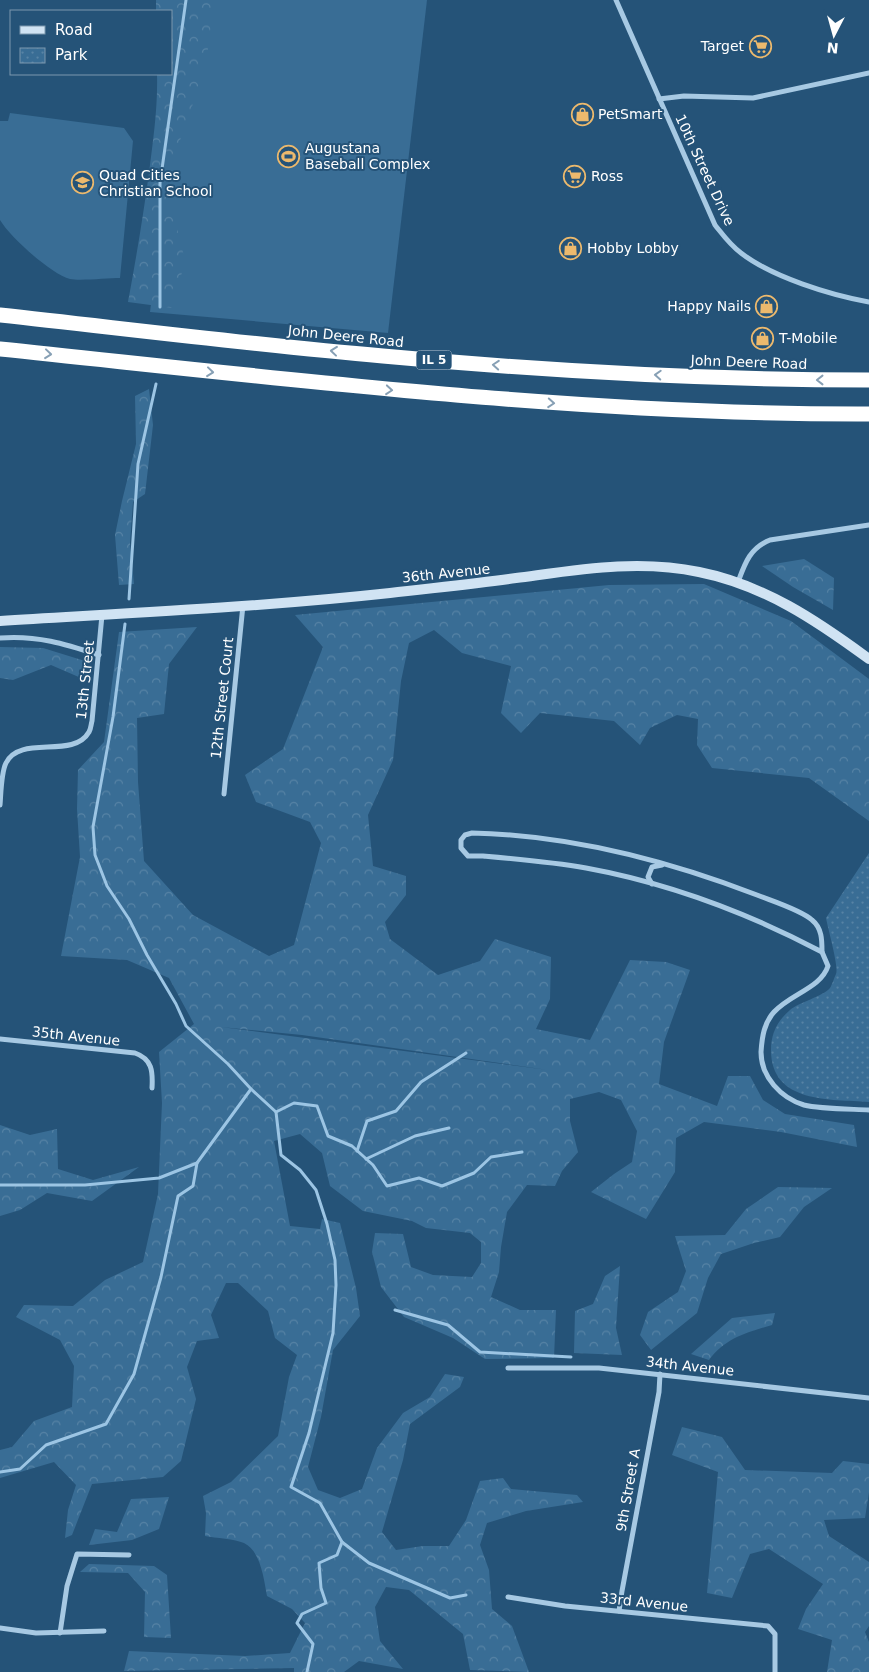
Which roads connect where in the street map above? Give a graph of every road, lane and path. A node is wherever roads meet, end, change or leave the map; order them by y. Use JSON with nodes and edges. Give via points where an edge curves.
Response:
{"nodes":[{"id":1,"x":616,"y":0,"type":"edge"},
{"id":2,"x":869,"y":72,"type":"edge"},
{"id":3,"x":659,"y":99,"type":"junction"},
{"id":4,"x":869,"y":302,"type":"edge"},
{"id":5,"x":0,"y":315,"type":"edge"},
{"id":6,"x":0,"y":349,"type":"edge"},
{"id":7,"x":869,"y":380,"type":"edge"},
{"id":8,"x":869,"y":414,"type":"edge"},
{"id":9,"x":869,"y":525,"type":"edge"},
{"id":10,"x":738,"y":582,"type":"junction"},
{"id":11,"x":243,"y":605,"type":"junction"},
{"id":12,"x":102,"y":614,"type":"junction"},
{"id":13,"x":0,"y":621,"type":"edge"},
{"id":14,"x":0,"y":638,"type":"edge"},
{"id":15,"x":99,"y":655,"type":"junction"},
{"id":16,"x":869,"y":659,"type":"edge"},
{"id":17,"x":224,"y":794,"type":"dead end"},
{"id":18,"x":0,"y":805,"type":"edge"},
{"id":19,"x":668,"y":864,"type":"junction"},
{"id":20,"x":652,"y":884,"type":"junction"},
{"id":21,"x":822,"y":952,"type":"junction"},
{"id":22,"x":0,"y":1039,"type":"edge"},
{"id":23,"x":152,"y":1088,"type":"dead end"},
{"id":24,"x":869,"y":1110,"type":"edge"},
{"id":25,"x":508,"y":1368,"type":"dead end"},
{"id":26,"x":660,"y":1374,"type":"junction"},
{"id":27,"x":869,"y":1398,"type":"edge"},
{"id":28,"x":129,"y":1555,"type":"dead end"},
{"id":29,"x":508,"y":1597,"type":"dead end"},
{"id":30,"x":619,"y":1611,"type":"junction"},
{"id":31,"x":0,"y":1628,"type":"edge"},
{"id":32,"x":104,"y":1631,"type":"dead end"},
{"id":33,"x":60,"y":1633,"type":"junction"},
{"id":34,"x":775,"y":1672,"type":"edge"}],
"edges":[{"from":1,"to":3,"type":"street","name":"10th Street Drive"},
{"from":2,"to":3,"type":"street","via":[[753,98],[684,96]]},
{"from":3,"to":4,"type":"street","name":"10th Street Drive","via":[[715,225],[727,241],[768,269],[824,291]]},
{"from":7,"to":5,"type":"highway","name":"John Deere Road","number":"IL 5","one_way":true,"via":[[574,371],[424,360]]},
{"from":6,"to":8,"type":"highway","one_way":true,"via":[[309,383],[578,405]]},
{"from":9,"to":10,"type":"street","via":[[764,543],[749,556]]},
{"from":10,"to":11,"type":"street","name":"36th Avenue","via":[[662,566],[619,566],[387,593]]},
{"from":10,"to":16,"type":"street","name":"36th Avenue","via":[[801,611]]},
{"from":11,"to":12,"type":"street","name":"36th Avenue"},
{"from":11,"to":17,"type":"street","name":"12th Street Court"},
{"from":12,"to":13,"type":"street","name":"36th Avenue"},
{"from":12,"to":15,"type":"street","name":"13th Street"},
{"from":14,"to":15,"type":"street","via":[[41,638]]},
{"from":15,"to":18,"type":"street","name":"13th Street","via":[[90,732],[80,742],[71,745],[14,753],[6,762]]},
{"from":19,"to":20,"type":"street","via":[[652,867],[648,877]]},
{"from":19,"to":20,"type":"street","via":[[555,840],[472,832],[461,840],[463,852],[468,856],[586,868]]},
{"from":19,"to":21,"type":"street","via":[[728,884],[808,917],[820,930]]},
{"from":20,"to":21,"type":"street","via":[[720,905],[782,930]]},
{"from":21,"to":24,"type":"street","via":[[828,966],[822,978],[784,1002],[768,1019],[762,1040],[763,1063],[772,1083],[794,1101],[806,1105]]},
{"from":22,"to":23,"type":"street","name":"35th Avenue","via":[[135,1053],[148,1060]]},
{"from":25,"to":26,"type":"street","name":"34th Avenue","via":[[574,1367]]},
{"from":26,"to":27,"type":"street","name":"34th Avenue"},
{"from":26,"to":30,"type":"street","name":"9th Street A"},
{"from":28,"to":33,"type":"street","via":[[77,1554]]},
{"from":29,"to":30,"type":"street","name":"33rd Avenue"},
{"from":30,"to":34,"type":"street","name":"33rd Avenue","via":[[768,1626],[775,1634]]},
{"from":31,"to":33,"type":"street"},
{"from":32,"to":33,"type":"street"}]}
